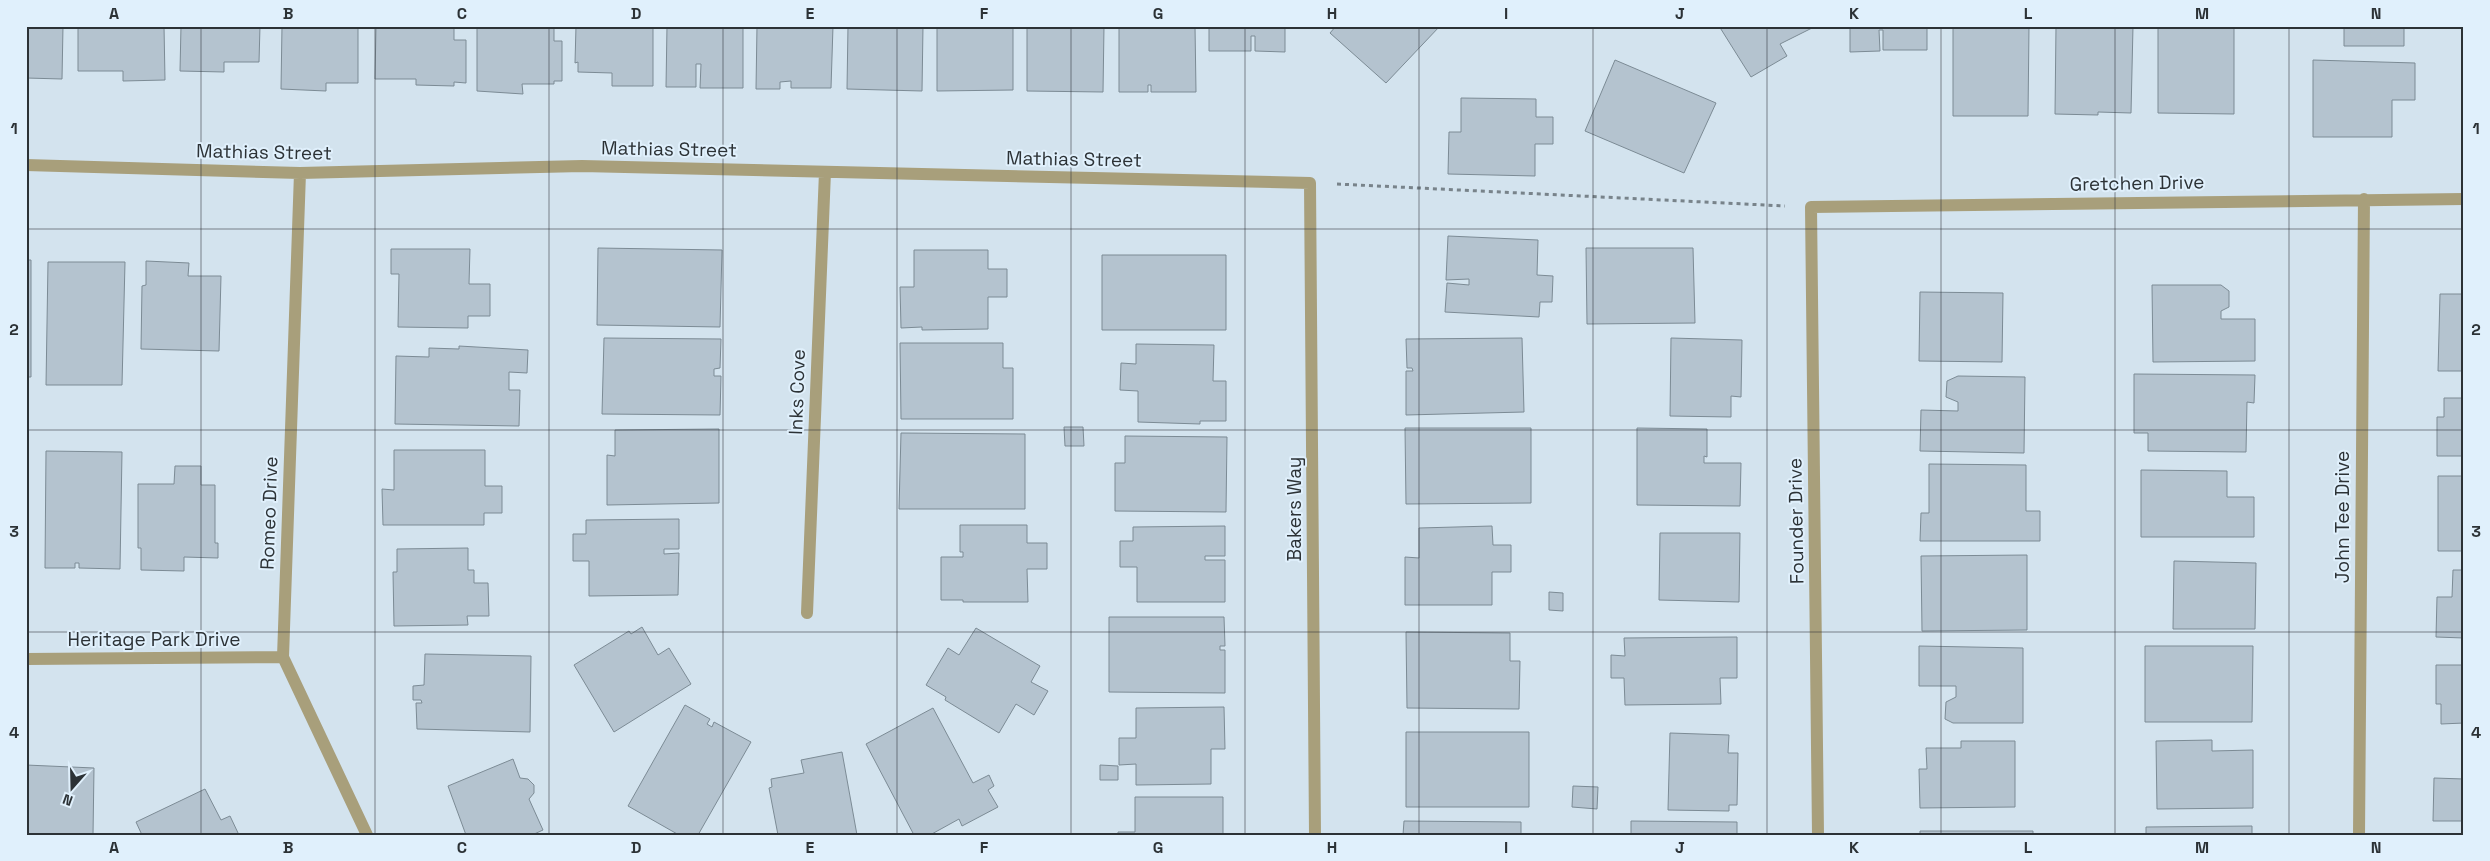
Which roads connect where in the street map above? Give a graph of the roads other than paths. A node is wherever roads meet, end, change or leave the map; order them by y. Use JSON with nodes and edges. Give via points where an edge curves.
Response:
{"nodes":[{"id":1,"x":26,"y":165,"type":"edge"},
{"id":2,"x":825,"y":172,"type":"junction"},
{"id":3,"x":300,"y":173,"type":"junction"},
{"id":4,"x":1310,"y":183,"type":"joint"},
{"id":5,"x":2364,"y":199,"type":"junction"},
{"id":6,"x":2464,"y":199,"type":"edge"},
{"id":7,"x":1811,"y":207,"type":"joint"},
{"id":8,"x":807,"y":613,"type":"dead end"},
{"id":9,"x":283,"y":657,"type":"junction"},
{"id":10,"x":26,"y":659,"type":"edge"},
{"id":11,"x":367,"y":835,"type":"edge"},
{"id":12,"x":1315,"y":835,"type":"edge"},
{"id":13,"x":1818,"y":835,"type":"edge"},
{"id":14,"x":2359,"y":835,"type":"edge"}],
"edges":[{"from":1,"to":3,"type":"street","name":"Mathias Street"},
{"from":2,"to":3,"type":"street","name":"Mathias Street","via":[[582,166]]},
{"from":2,"to":4,"type":"street","name":"Mathias Street"},
{"from":2,"to":8,"type":"street","name":"Inks Cove"},
{"from":3,"to":9,"type":"street","name":"Romeo Drive"},
{"from":4,"to":12,"type":"street","name":"Bakers Way"},
{"from":5,"to":6,"type":"street","name":"Gretchen Drive"},
{"from":5,"to":7,"type":"street","name":"Gretchen Drive"},
{"from":5,"to":14,"type":"street","name":"John Tee Drive"},
{"from":7,"to":13,"type":"street","name":"Founder Drive"},
{"from":9,"to":10,"type":"street","name":"Heritage Park Drive"},
{"from":9,"to":11,"type":"street","name":"Romeo Drive"}]}
